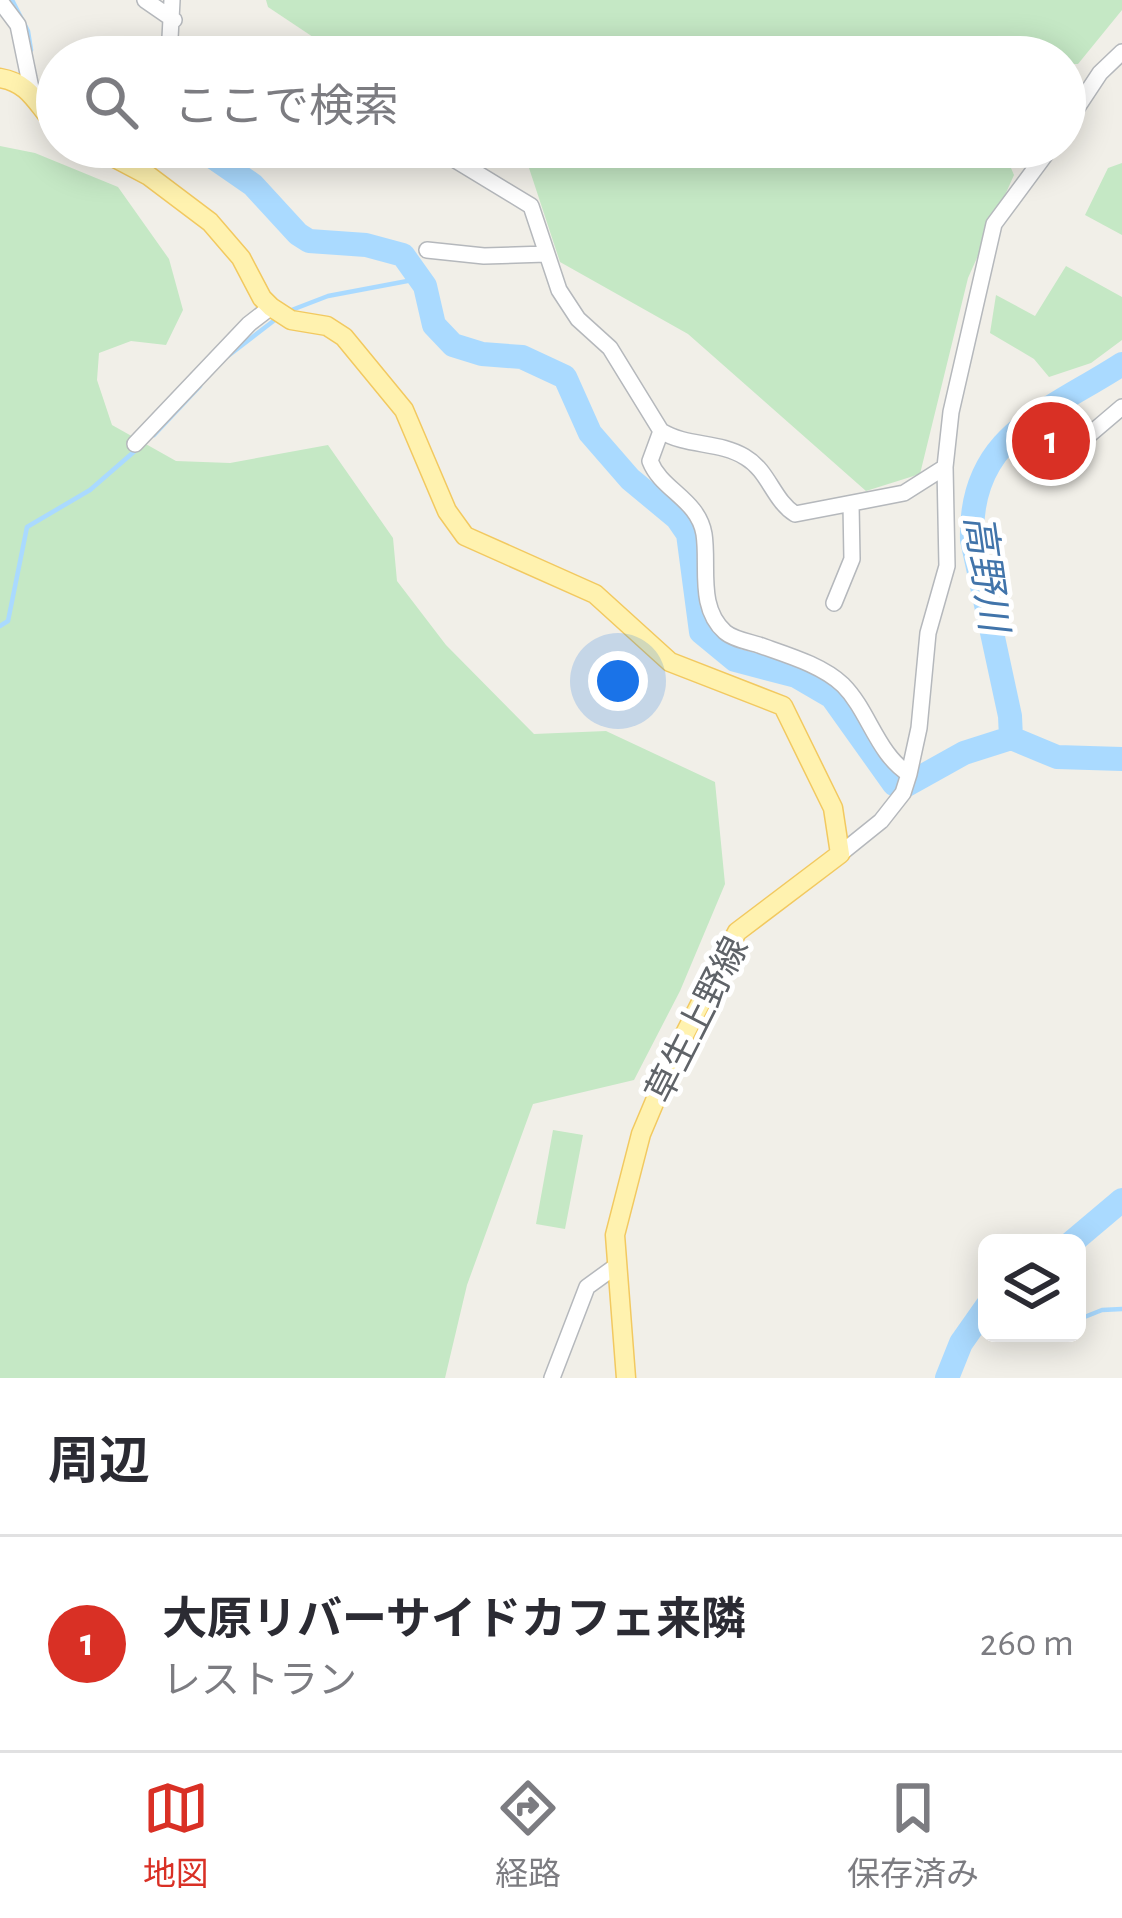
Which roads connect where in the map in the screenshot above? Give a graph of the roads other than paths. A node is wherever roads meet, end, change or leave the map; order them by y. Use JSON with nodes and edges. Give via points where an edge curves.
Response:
{"nodes":[{"id":1,"x":145,"y":0,"type":"edge"},
{"id":2,"x":172,"y":0,"type":"edge"},
{"id":3,"x":0,"y":1,"type":"edge"},
{"id":4,"x":174,"y":20,"type":"junction"},
{"id":5,"x":172,"y":36,"type":"edge"},
{"id":6,"x":1122,"y":52,"type":"edge"},
{"id":7,"x":0,"y":78,"type":"edge"},
{"id":8,"x":32,"y":93,"type":"junction"},
{"id":9,"x":1086,"y":94,"type":"edge"},
{"id":10,"x":36,"y":98,"type":"edge"},
{"id":11,"x":132,"y":168,"type":"edge"},
{"id":12,"x":469,"y":168,"type":"edge"},
{"id":13,"x":1035,"y":168,"type":"edge"},
{"id":14,"x":136,"y":170,"type":"joint"},
{"id":15,"x":427,"y":250,"type":"dead end"},
{"id":16,"x":546,"y":254,"type":"junction"},
{"id":17,"x":272,"y":307,"type":"junction"},
{"id":18,"x":1122,"y":407,"type":"edge"},
{"id":19,"x":662,"y":431,"type":"junction"},
{"id":20,"x":135,"y":445,"type":"dead end"},
{"id":21,"x":1055,"y":464,"type":"dead end"},
{"id":22,"x":945,"y":467,"type":"junction"},
{"id":23,"x":851,"y":504,"type":"junction"},
{"id":24,"x":834,"y":602,"type":"dead end"},
{"id":25,"x":909,"y":774,"type":"junction"},
{"id":26,"x":840,"y":854,"type":"junction"},
{"id":27,"x":616,"y":1266,"type":"junction"},
{"id":28,"x":552,"y":1378,"type":"edge"},
{"id":29,"x":626,"y":1378,"type":"edge"}],
"edges":[{"from":1,"to":4,"type":"street"},
{"from":2,"to":4,"type":"street"},
{"from":3,"to":8,"type":"street","via":[[18,25]]},
{"from":4,"to":5,"type":"street"},
{"from":6,"to":9,"type":"street"},
{"from":7,"to":8,"type":"main road"},
{"from":8,"to":10,"type":"main road"},
{"from":11,"to":14,"type":"main road"},
{"from":12,"to":16,"type":"street","via":[[531,206]]},
{"from":13,"to":22,"type":"street","via":[[994,224]]},
{"from":14,"to":17,"type":"main road","via":[[227,239]]},
{"from":15,"to":16,"type":"street"},
{"from":16,"to":19,"type":"street","via":[[578,319],[610,348]]},
{"from":17,"to":20,"type":"street"},
{"from":17,"to":26,"type":"main road","via":[[344,337],[404,410],[465,536],[595,594],[670,662],[783,706],[833,808]]},
{"from":18,"to":21,"type":"street"},
{"from":19,"to":23,"type":"street","via":[[743,455],[795,514]]},
{"from":19,"to":25,"type":"street","via":[[650,460],[695,511],[715,618],[727,634],[836,678]]},
{"from":22,"to":23,"type":"street","via":[[904,493]]},
{"from":22,"to":25,"type":"street","via":[[947,566],[928,633]]},
{"from":23,"to":24,"type":"street","via":[[852,559]]},
{"from":25,"to":26,"type":"street","via":[[903,794],[866,837]]},
{"from":26,"to":27,"type":"main road","name":"草生上野線","via":[[737,932],[724,955],[641,1134],[621,1202]]},
{"from":27,"to":28,"type":"street","via":[[587,1287]]},
{"from":27,"to":29,"type":"main road","name":"草生上野線"}]}
